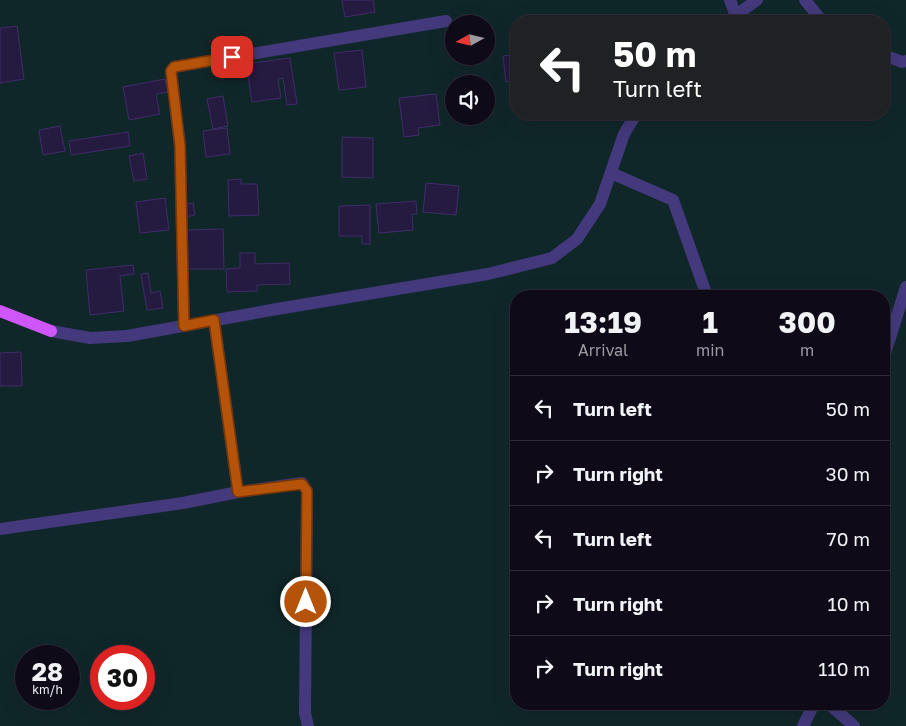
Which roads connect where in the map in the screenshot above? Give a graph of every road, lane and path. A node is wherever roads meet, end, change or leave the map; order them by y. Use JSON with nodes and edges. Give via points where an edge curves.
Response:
{"nodes":[{"id":1,"x":730,"y":0,"type":"edge"},
{"id":2,"x":757,"y":0,"type":"edge"},
{"id":3,"x":805,"y":0,"type":"edge"},
{"id":4,"x":732,"y":15,"type":"edge"},
{"id":5,"x":736,"y":15,"type":"edge"},
{"id":6,"x":817,"y":15,"type":"edge"},
{"id":7,"x":445,"y":22,"type":"edge"},
{"id":8,"x":890,"y":57,"type":"edge"},
{"id":9,"x":906,"y":62,"type":"edge"},
{"id":10,"x":632,"y":120,"type":"edge"},
{"id":11,"x":610,"y":173,"type":"junction"},
{"id":12,"x":906,"y":286,"type":"edge"},
{"id":13,"x":705,"y":290,"type":"edge"},
{"id":14,"x":0,"y":311,"type":"edge"},
{"id":15,"x":901,"y":316,"type":"edge"},
{"id":16,"x":214,"y":320,"type":"junction"},
{"id":17,"x":184,"y":326,"type":"junction"},
{"id":18,"x":51,"y":331,"type":"joint"},
{"id":19,"x":890,"y":343,"type":"edge"},
{"id":20,"x":238,"y":492,"type":"junction"},
{"id":21,"x":0,"y":529,"type":"edge"},
{"id":22,"x":811,"y":710,"type":"edge"},
{"id":23,"x":836,"y":710,"type":"edge"},
{"id":24,"x":308,"y":726,"type":"edge"},
{"id":25,"x":803,"y":726,"type":"edge"},
{"id":26,"x":854,"y":726,"type":"edge"}],
"edges":[{"from":1,"to":4,"type":"street"},
{"from":2,"to":5,"type":"street"},
{"from":3,"to":6,"type":"street"},
{"from":7,"to":17,"type":"street","via":[[174,67],[171,71],[180,146]]},
{"from":8,"to":9,"type":"street"},
{"from":10,"to":11,"type":"street"},
{"from":11,"to":13,"type":"street","via":[[673,200]]},
{"from":11,"to":16,"type":"street","via":[[600,204],[576,239],[552,258],[488,274]]},
{"from":12,"to":15,"type":"street"},
{"from":14,"to":18,"type":"main road"},
{"from":15,"to":19,"type":"street"},
{"from":16,"to":17,"type":"street"},
{"from":16,"to":20,"type":"street"},
{"from":17,"to":18,"type":"street","via":[[99,338]]},
{"from":20,"to":21,"type":"street"},
{"from":20,"to":24,"type":"street","via":[[302,484],[307,491],[305,713]]},
{"from":22,"to":25,"type":"street"},
{"from":23,"to":26,"type":"street"}]}
